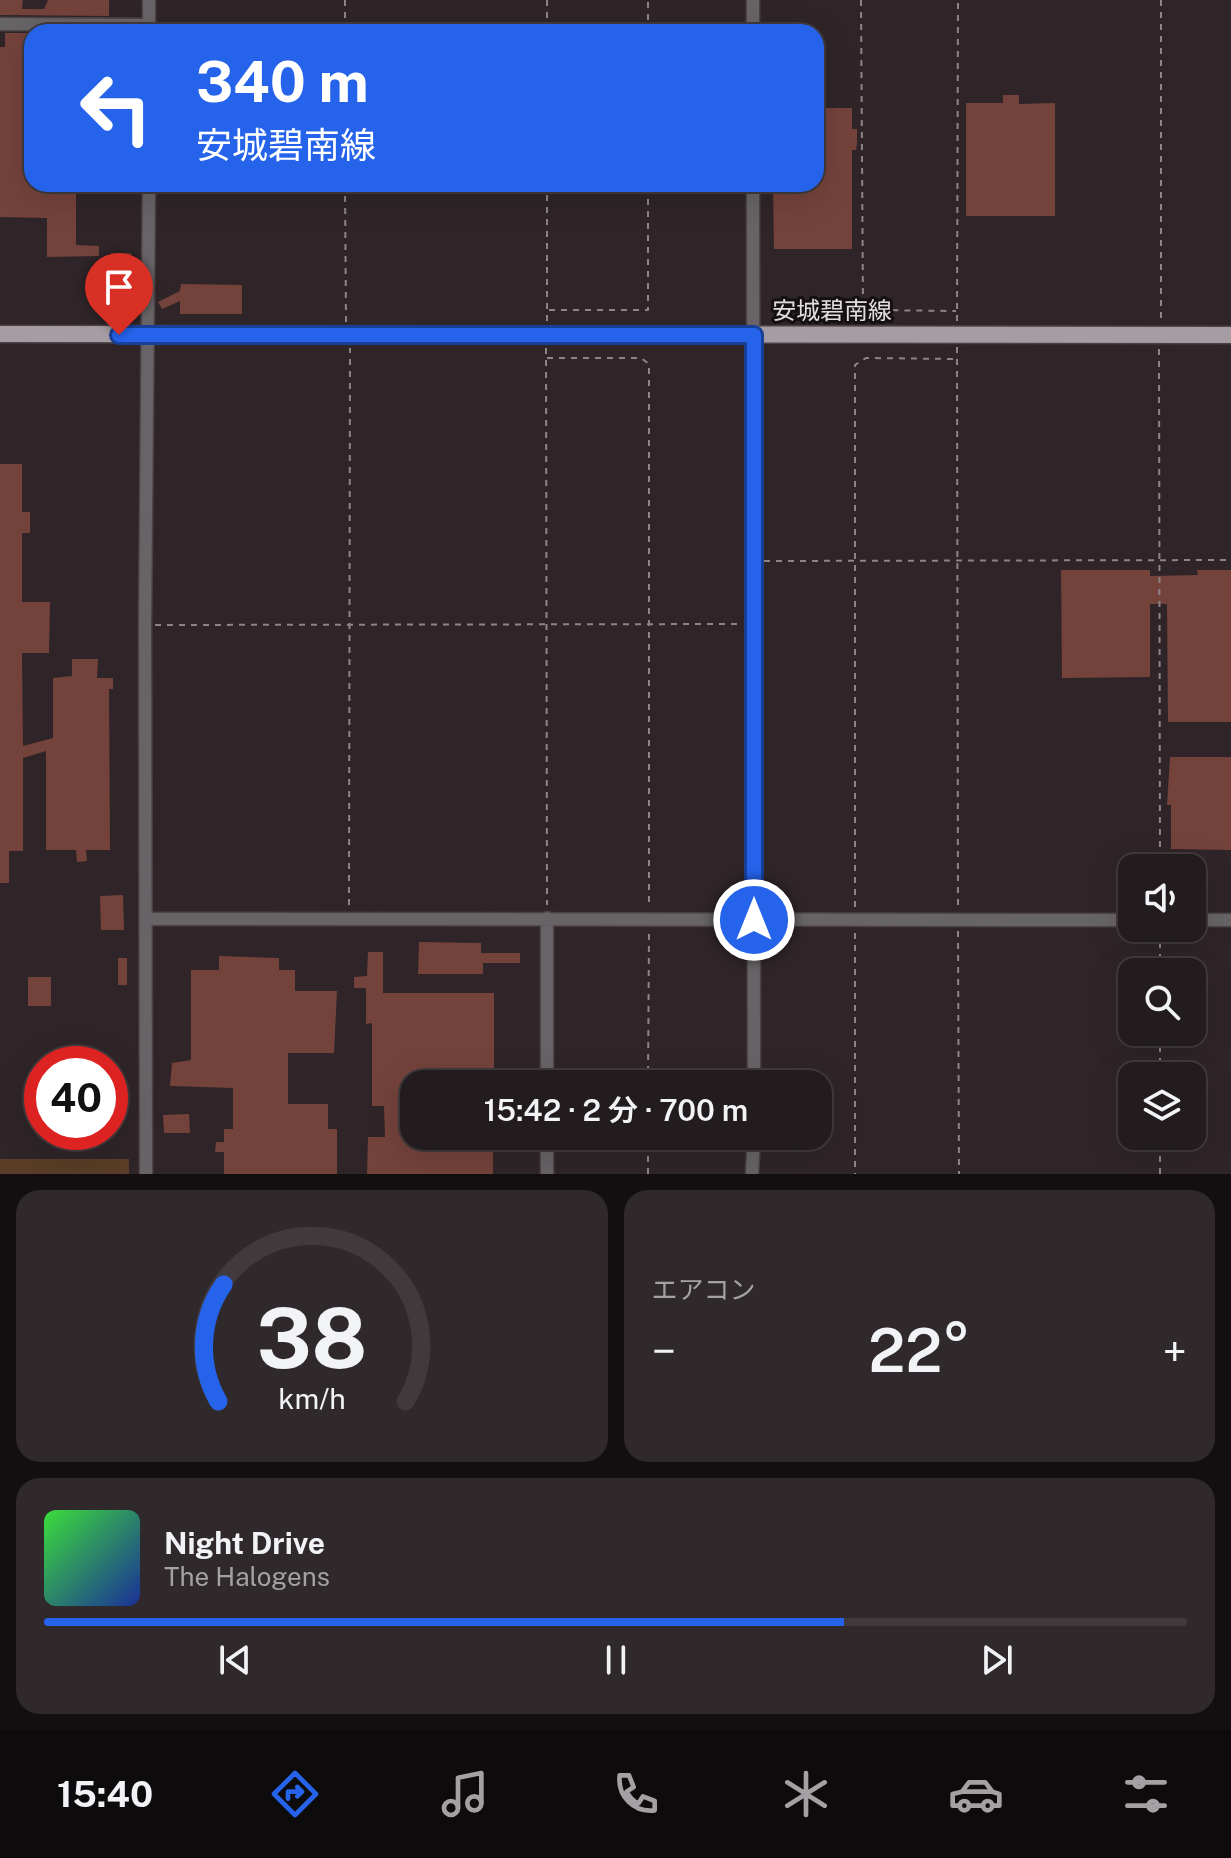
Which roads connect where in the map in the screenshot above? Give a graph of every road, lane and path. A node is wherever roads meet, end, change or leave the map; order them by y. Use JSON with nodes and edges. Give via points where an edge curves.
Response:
{"nodes":[{"id":1,"x":149,"y":0,"type":"edge"},
{"id":2,"x":345,"y":0,"type":"edge"},
{"id":3,"x":547,"y":0,"type":"edge"},
{"id":4,"x":648,"y":0,"type":"edge"},
{"id":5,"x":753,"y":0,"type":"edge"},
{"id":6,"x":861,"y":0,"type":"edge"},
{"id":7,"x":958,"y":0,"type":"edge"},
{"id":8,"x":1161,"y":0,"type":"edge"},
{"id":9,"x":0,"y":24,"type":"edge"},
{"id":10,"x":149,"y":24,"type":"edge"},
{"id":11,"x":345,"y":24,"type":"edge"},
{"id":12,"x":547,"y":24,"type":"edge"},
{"id":13,"x":648,"y":24,"type":"edge"},
{"id":14,"x":753,"y":24,"type":"edge"},
{"id":15,"x":24,"y":25,"type":"edge"},
{"id":16,"x":149,"y":192,"type":"edge"},
{"id":17,"x":345,"y":192,"type":"edge"},
{"id":18,"x":547,"y":192,"type":"edge"},
{"id":19,"x":648,"y":192,"type":"edge"},
{"id":20,"x":753,"y":192,"type":"edge"},
{"id":21,"x":547,"y":310,"type":"junction"},
{"id":22,"x":957,"y":311,"type":"junction"},
{"id":23,"x":0,"y":334,"type":"edge"},
{"id":24,"x":149,"y":335,"type":"junction"},
{"id":25,"x":348,"y":335,"type":"junction"},
{"id":26,"x":546,"y":335,"type":"junction"},
{"id":27,"x":754,"y":335,"type":"junction"},
{"id":28,"x":957,"y":335,"type":"junction"},
{"id":29,"x":1160,"y":335,"type":"junction"},
{"id":30,"x":1231,"y":335,"type":"edge"},
{"id":31,"x":547,"y":358,"type":"junction"},
{"id":32,"x":957,"y":359,"type":"junction"},
{"id":33,"x":855,"y":559,"type":"junction"},
{"id":34,"x":958,"y":560,"type":"junction"},
{"id":35,"x":1159,"y":560,"type":"junction"},
{"id":36,"x":1231,"y":560,"type":"edge"},
{"id":37,"x":754,"y":561,"type":"junction"},
{"id":38,"x":754,"y":624,"type":"junction"},
{"id":39,"x":145,"y":625,"type":"junction"},
{"id":40,"x":350,"y":625,"type":"junction"},
{"id":41,"x":548,"y":626,"type":"junction"},
{"id":42,"x":648,"y":626,"type":"junction"},
{"id":43,"x":1160,"y":854,"type":"edge"},
{"id":44,"x":547,"y":918,"type":"junction"},
{"id":45,"x":146,"y":919,"type":"junction"},
{"id":46,"x":349,"y":919,"type":"junction"},
{"id":47,"x":649,"y":919,"type":"junction"},
{"id":48,"x":855,"y":919,"type":"junction"},
{"id":49,"x":754,"y":920,"type":"junction"},
{"id":50,"x":958,"y":920,"type":"junction"},
{"id":51,"x":1118,"y":920,"type":"edge"},
{"id":52,"x":1206,"y":920,"type":"edge"},
{"id":53,"x":1231,"y":920,"type":"edge"},
{"id":54,"x":547,"y":1070,"type":"edge"},
{"id":55,"x":648,"y":1070,"type":"edge"},
{"id":56,"x":754,"y":1070,"type":"edge"},
{"id":57,"x":547,"y":1150,"type":"edge"},
{"id":58,"x":648,"y":1150,"type":"edge"},
{"id":59,"x":753,"y":1150,"type":"edge"},
{"id":60,"x":1160,"y":1150,"type":"edge"},
{"id":61,"x":146,"y":1174,"type":"edge"},
{"id":62,"x":547,"y":1174,"type":"edge"},
{"id":63,"x":648,"y":1174,"type":"edge"},
{"id":64,"x":752,"y":1174,"type":"edge"},
{"id":65,"x":855,"y":1174,"type":"edge"},
{"id":66,"x":959,"y":1174,"type":"edge"},
{"id":67,"x":1160,"y":1174,"type":"edge"}],
"edges":[{"from":1,"to":10,"type":"street"},
{"from":2,"to":11,"type":"path"},
{"from":3,"to":12,"type":"path"},
{"from":4,"to":13,"type":"path"},
{"from":5,"to":14,"type":"street"},
{"from":6,"to":22,"type":"path","via":[[863,305],[870,310]]},
{"from":7,"to":22,"type":"path"},
{"from":8,"to":29,"type":"path"},
{"from":9,"to":15,"type":"street"},
{"from":16,"to":24,"type":"street"},
{"from":17,"to":25,"type":"path"},
{"from":18,"to":21,"type":"path"},
{"from":19,"to":21,"type":"path","via":[[648,310]]},
{"from":20,"to":27,"type":"street"},
{"from":21,"to":26,"type":"path"},
{"from":22,"to":28,"type":"path"},
{"from":23,"to":24,"type":"main road","name":"安城碧南線"},
{"from":24,"to":25,"type":"main road","name":"安城碧南線"},
{"from":24,"to":39,"type":"street"},
{"from":25,"to":26,"type":"main road","name":"安城碧南線"},
{"from":25,"to":40,"type":"path"},
{"from":26,"to":27,"type":"main road","name":"安城碧南線"},
{"from":26,"to":31,"type":"path"},
{"from":27,"to":28,"type":"main road","name":"安城碧南線"},
{"from":27,"to":37,"type":"street"},
{"from":28,"to":29,"type":"main road","name":"安城碧南線"},
{"from":28,"to":32,"type":"path"},
{"from":29,"to":30,"type":"main road","name":"安城碧南線"},
{"from":29,"to":35,"type":"path"},
{"from":31,"to":41,"type":"path"},
{"from":31,"to":42,"type":"path","via":[[641,358],[649,364]]},
{"from":32,"to":33,"type":"path","via":[[866,358],[855,365]]},
{"from":32,"to":34,"type":"path"},
{"from":33,"to":34,"type":"path"},
{"from":33,"to":37,"type":"path"},
{"from":33,"to":48,"type":"path"},
{"from":34,"to":35,"type":"path"},
{"from":34,"to":50,"type":"path"},
{"from":35,"to":36,"type":"path"},
{"from":35,"to":43,"type":"path"},
{"from":37,"to":38,"type":"street"},
{"from":38,"to":42,"type":"path"},
{"from":38,"to":49,"type":"street"},
{"from":39,"to":40,"type":"path"},
{"from":39,"to":45,"type":"street"},
{"from":40,"to":41,"type":"path"},
{"from":40,"to":46,"type":"path"},
{"from":41,"to":42,"type":"path"},
{"from":41,"to":44,"type":"path"},
{"from":42,"to":47,"type":"path"},
{"from":44,"to":46,"type":"street"},
{"from":44,"to":47,"type":"street"},
{"from":44,"to":54,"type":"street"},
{"from":45,"to":46,"type":"street"},
{"from":45,"to":61,"type":"street"},
{"from":47,"to":49,"type":"street"},
{"from":47,"to":55,"type":"path"},
{"from":48,"to":49,"type":"street"},
{"from":48,"to":50,"type":"street"},
{"from":48,"to":65,"type":"path"},
{"from":49,"to":56,"type":"street"},
{"from":50,"to":51,"type":"street"},
{"from":50,"to":66,"type":"path"},
{"from":52,"to":53,"type":"street"},
{"from":57,"to":62,"type":"street"},
{"from":58,"to":63,"type":"path"},
{"from":59,"to":64,"type":"street"},
{"from":60,"to":67,"type":"path"}]}
